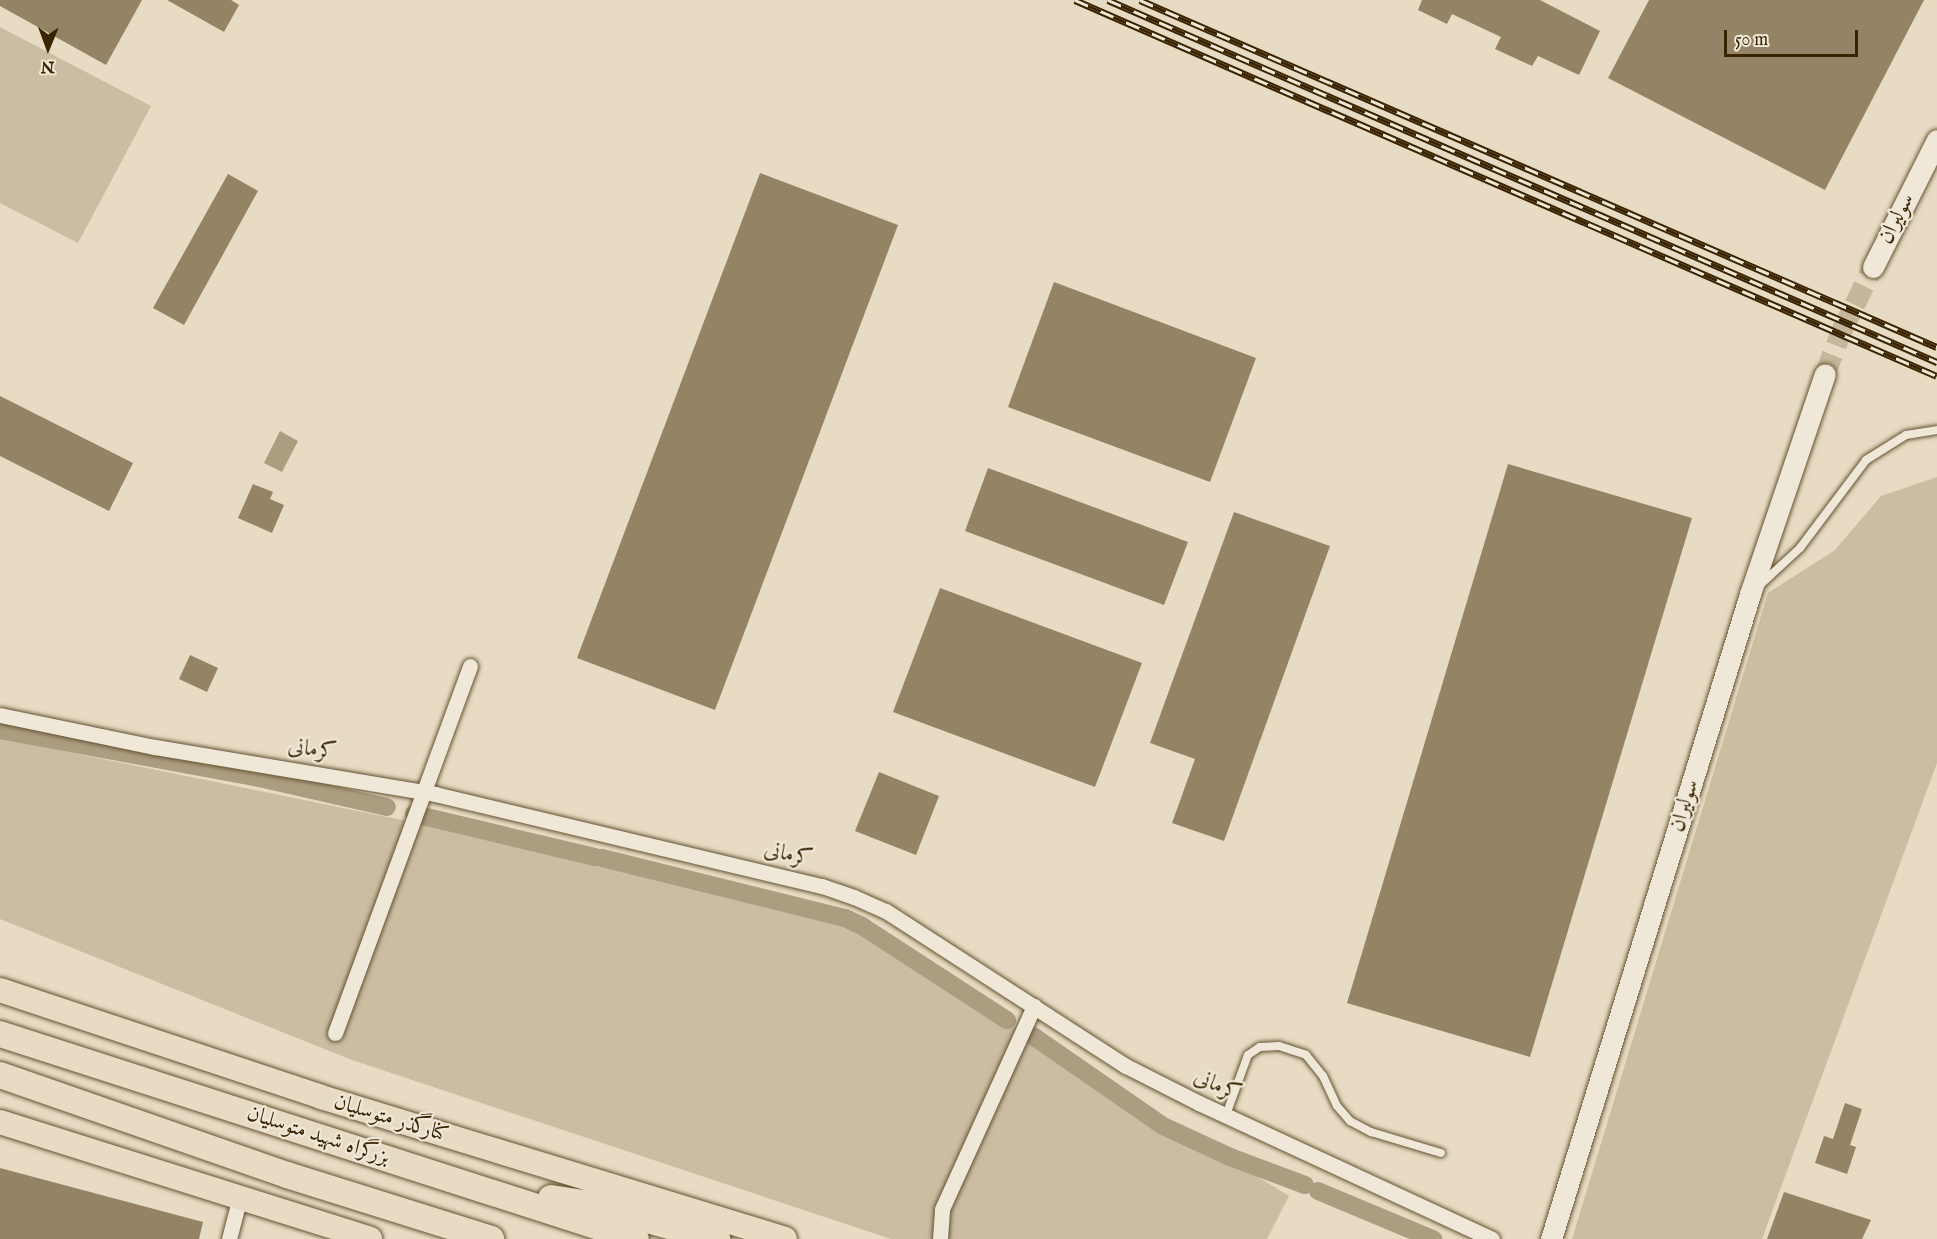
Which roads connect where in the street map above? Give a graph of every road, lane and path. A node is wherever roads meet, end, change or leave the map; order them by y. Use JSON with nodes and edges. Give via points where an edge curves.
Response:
{"nodes":[{"id":1,"x":1937,"y":140,"type":"edge"},
{"id":2,"x":1873,"y":267,"type":"tunnel mouth"},
{"id":3,"x":1825,"y":374,"type":"tunnel mouth"},
{"id":4,"x":1937,"y":430,"type":"edge"},
{"id":5,"x":1750,"y":594,"type":"junction"},
{"id":6,"x":470,"y":666,"type":"dead end"},
{"id":7,"x":0,"y":714,"type":"edge"},
{"id":8,"x":423,"y":792,"type":"junction"},
{"id":9,"x":0,"y":990,"type":"edge"},
{"id":10,"x":1034,"y":1006,"type":"junction"},
{"id":11,"x":335,"y":1033,"type":"dead end"},
{"id":12,"x":0,"y":1034,"type":"edge"},
{"id":13,"x":0,"y":1075,"type":"edge"},
{"id":14,"x":1226,"y":1115,"type":"junction"},
{"id":15,"x":0,"y":1122,"type":"edge"},
{"id":16,"x":1441,"y":1153,"type":"dead end"},
{"id":17,"x":481,"y":1188,"type":"junction"},
{"id":18,"x":239,"y":1200,"type":"junction"},
{"id":19,"x":229,"y":1239,"type":"edge"},
{"id":20,"x":370,"y":1239,"type":"edge"},
{"id":21,"x":491,"y":1239,"type":"edge"},
{"id":22,"x":636,"y":1239,"type":"edge"},
{"id":23,"x":717,"y":1239,"type":"edge"},
{"id":24,"x":785,"y":1239,"type":"edge"},
{"id":25,"x":940,"y":1239,"type":"edge"},
{"id":26,"x":1492,"y":1239,"type":"edge"},
{"id":27,"x":1551,"y":1239,"type":"edge"}],
"edges":[{"from":1,"to":2,"type":"main road","name":"سولیران"},
{"from":3,"to":5,"type":"main road","name":"سولیران"},
{"from":4,"to":5,"type":"lane","via":[[1906,435],[1866,460],[1800,548]]},
{"from":5,"to":27,"type":"main road","name":"سولیران"},
{"from":6,"to":8,"type":"street"},
{"from":7,"to":8,"type":"street","name":"کرمانی","via":[[155,747]]},
{"from":8,"to":10,"type":"street","name":"کرمانی","via":[[689,853],[854,897],[886,911]]},
{"from":8,"to":11,"type":"street"},
{"from":9,"to":24,"type":"main road","name":"کنارگذر متوسلیان","via":[[321,1097]]},
{"from":10,"to":14,"type":"street","name":"کرمانی","via":[[1126,1066]]},
{"from":10,"to":25,"type":"street","via":[[942,1209]]},
{"from":12,"to":17,"type":"highway","name":"بزرگراه شهید متوسلیان"},
{"from":13,"to":21,"type":"highway","name":"بزرگراه شهید متوسلیان","via":[[287,1175]]},
{"from":14,"to":16,"type":"lane","via":[[1248,1055],[1260,1047],[1279,1046],[1306,1055],[1350,1121],[1371,1132]]},
{"from":14,"to":26,"type":"street","name":"کرمانی"},
{"from":15,"to":18,"type":"main road"},
{"from":17,"to":22,"type":"highway","name":"بزرگراه شهید متوسلیان"},
{"from":17,"to":23,"type":"highway","via":[[589,1204]]},
{"from":18,"to":19,"type":"street"},
{"from":18,"to":20,"type":"main road"}]}
